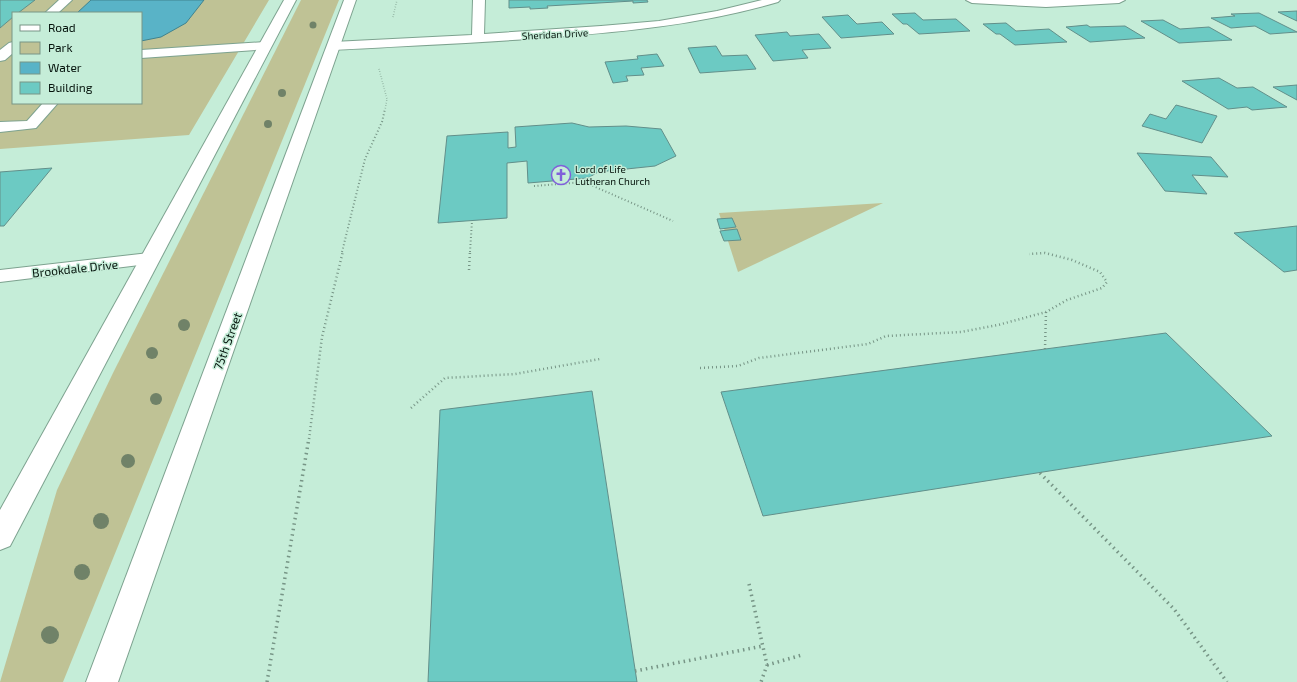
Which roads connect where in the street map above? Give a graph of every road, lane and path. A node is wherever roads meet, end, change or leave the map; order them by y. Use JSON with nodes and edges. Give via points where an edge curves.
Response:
{"nodes":[{"id":1,"x":66,"y":0,"type":"edge"},
{"id":2,"x":290,"y":0,"type":"edge"},
{"id":3,"x":350,"y":0,"type":"edge"},
{"id":4,"x":479,"y":0,"type":"edge"},
{"id":5,"x":774,"y":0,"type":"edge"},
{"id":6,"x":972,"y":0,"type":"edge"},
{"id":7,"x":1119,"y":0,"type":"edge"},
{"id":8,"x":52,"y":12,"type":"edge"},
{"id":9,"x":478,"y":38,"type":"junction"},
{"id":10,"x":265,"y":46,"type":"junction"},
{"id":11,"x":333,"y":46,"type":"junction"},
{"id":12,"x":12,"y":47,"type":"edge"},
{"id":13,"x":142,"y":54,"type":"edge"},
{"id":14,"x":0,"y":58,"type":"edge"},
{"id":15,"x":12,"y":63,"type":"edge"},
{"id":16,"x":380,"y":63,"type":"dead end"},
{"id":17,"x":0,"y":64,"type":"edge"},
{"id":18,"x":50,"y":104,"type":"edge"},
{"id":19,"x":0,"y":127,"type":"edge"},
{"id":20,"x":534,"y":186,"type":"dead end"},
{"id":21,"x":472,"y":221,"type":"dead end"},
{"id":22,"x":673,"y":221,"type":"dead end"},
{"id":23,"x":1029,"y":254,"type":"dead end"},
{"id":24,"x":149,"y":259,"type":"junction"},
{"id":25,"x":469,"y":270,"type":"dead end"},
{"id":26,"x":0,"y":276,"type":"edge"},
{"id":27,"x":1046,"y":312,"type":"junction"},
{"id":28,"x":1045,"y":349,"type":"dead end"},
{"id":29,"x":600,"y":359,"type":"dead end"},
{"id":30,"x":700,"y":368,"type":"dead end"},
{"id":31,"x":411,"y":408,"type":"dead end"},
{"id":32,"x":1040,"y":472,"type":"dead end"},
{"id":33,"x":0,"y":537,"type":"edge"},
{"id":34,"x":749,"y":584,"type":"dead end"},
{"id":35,"x":763,"y":646,"type":"junction"},
{"id":36,"x":802,"y":655,"type":"dead end"},
{"id":37,"x":767,"y":665,"type":"junction"},
{"id":38,"x":635,"y":671,"type":"dead end"},
{"id":39,"x":102,"y":682,"type":"edge"},
{"id":40,"x":267,"y":682,"type":"edge"},
{"id":41,"x":761,"y":682,"type":"edge"},
{"id":42,"x":1227,"y":682,"type":"edge"}],
"edges":[{"from":1,"to":8,"type":"main road"},
{"from":2,"to":10,"type":"main road"},
{"from":3,"to":11,"type":"main road","name":"75th Street"},
{"from":4,"to":9,"type":"main road"},
{"from":5,"to":9,"type":"main road","name":"Sheridan Drive","via":[[710,16],[650,26]]},
{"from":6,"to":7,"type":"main road","via":[[1046,4]]},
{"from":9,"to":11,"type":"main road","name":"Sheridan Drive"},
{"from":10,"to":13,"type":"main road"},
{"from":10,"to":24,"type":"main road"},
{"from":11,"to":39,"type":"main road","name":"75th Street"},
{"from":12,"to":14,"type":"main road"},
{"from":15,"to":17,"type":"main road"},
{"from":16,"to":40,"type":"path","via":[[380,74],[387,99],[382,122],[365,159],[322,337],[310,433]]},
{"from":18,"to":19,"type":"main road","via":[[31,125]]},
{"from":20,"to":22,"type":"path","via":[[584,182]]},
{"from":21,"to":25,"type":"path"},
{"from":23,"to":27,"type":"path","via":[[1045,253],[1072,260],[1100,272],[1107,282],[1102,288],[1067,300]]},
{"from":24,"to":26,"type":"main road","name":"Brookdale Drive"},
{"from":24,"to":33,"type":"main road"},
{"from":27,"to":28,"type":"path"},
{"from":27,"to":30,"type":"path","via":[[961,332],[886,336],[868,344],[760,358],[738,366]]},
{"from":29,"to":31,"type":"path","via":[[515,374],[445,378]]},
{"from":32,"to":42,"type":"path","via":[[1174,609]]},
{"from":34,"to":35,"type":"path"},
{"from":35,"to":37,"type":"path"},
{"from":35,"to":38,"type":"path"},
{"from":36,"to":37,"type":"path"},
{"from":37,"to":41,"type":"path"}]}
